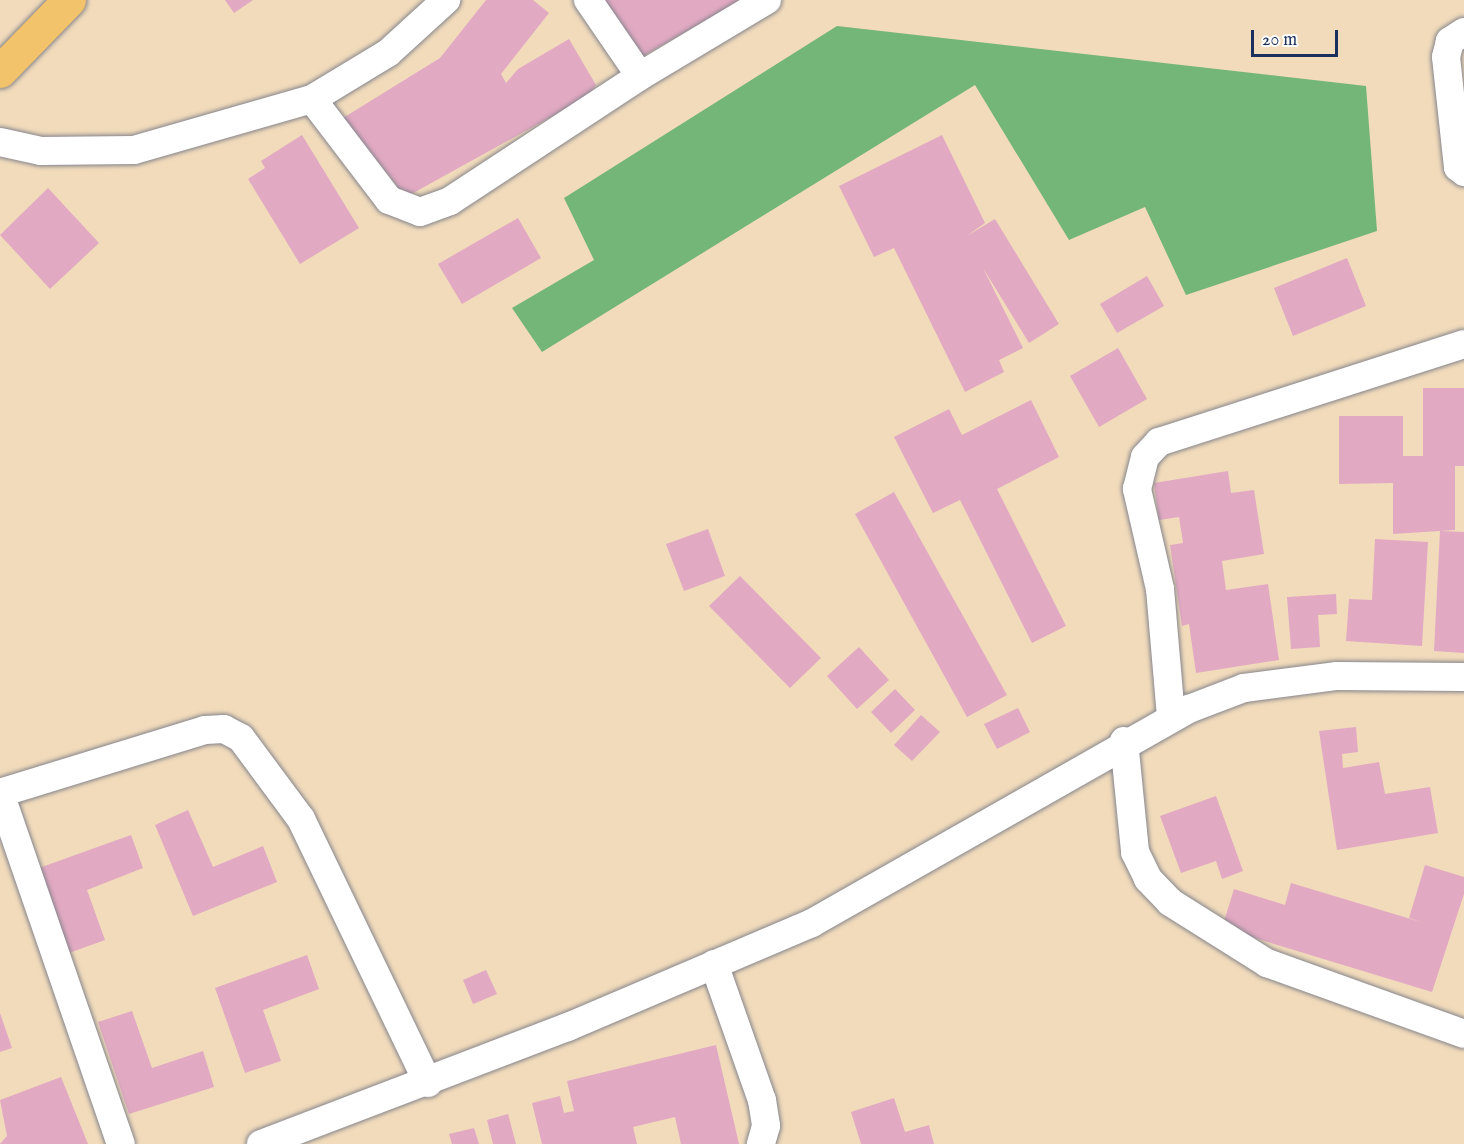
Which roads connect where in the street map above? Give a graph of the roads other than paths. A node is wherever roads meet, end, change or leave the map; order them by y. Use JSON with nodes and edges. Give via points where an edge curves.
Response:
{"nodes":[{"id":1,"x":69,"y":0,"type":"edge"},
{"id":2,"x":446,"y":0,"type":"edge"},
{"id":3,"x":588,"y":0,"type":"edge"},
{"id":4,"x":767,"y":0,"type":"edge"},
{"id":5,"x":1464,"y":32,"type":"edge"},
{"id":6,"x":0,"y":71,"type":"edge"},
{"id":7,"x":640,"y":76,"type":"junction"},
{"id":8,"x":312,"y":99,"type":"junction"},
{"id":9,"x":0,"y":142,"type":"edge"},
{"id":10,"x":1464,"y":172,"type":"edge"},
{"id":11,"x":1464,"y":344,"type":"edge"},
{"id":12,"x":1464,"y":677,"type":"edge"},
{"id":13,"x":1171,"y":717,"type":"junction"},
{"id":14,"x":1124,"y":741,"type":"junction"},
{"id":15,"x":0,"y":793,"type":"edge"},
{"id":16,"x":714,"y":964,"type":"junction"},
{"id":17,"x":1464,"y":1034,"type":"edge"},
{"id":18,"x":428,"y":1083,"type":"junction"},
{"id":19,"x":121,"y":1144,"type":"edge"},
{"id":20,"x":261,"y":1144,"type":"edge"},
{"id":21,"x":761,"y":1144,"type":"edge"}],
"edges":[{"from":1,"to":6,"type":"main road"},
{"from":2,"to":8,"type":"street","via":[[388,53]]},
{"from":3,"to":7,"type":"street"},
{"from":4,"to":7,"type":"street"},
{"from":5,"to":10,"type":"street","via":[[1450,41],[1446,57],[1458,166]]},
{"from":7,"to":8,"type":"street","via":[[450,201],[420,212],[388,200]]},
{"from":8,"to":9,"type":"street","via":[[134,150],[41,151]]},
{"from":11,"to":13,"type":"street","via":[[1159,442],[1145,457],[1137,489],[1160,589]]},
{"from":12,"to":13,"type":"street","via":[[1390,673],[1244,688]]},
{"from":13,"to":14,"type":"street"},
{"from":14,"to":16,"type":"street","via":[[812,923]]},
{"from":14,"to":17,"type":"street","via":[[1135,852],[1148,879],[1170,902],[1267,963]]},
{"from":15,"to":18,"type":"street","via":[[205,730],[224,729],[241,738],[301,819]]},
{"from":15,"to":19,"type":"street"},
{"from":16,"to":18,"type":"street"},
{"from":16,"to":21,"type":"street","via":[[762,1100],[766,1126]]},
{"from":18,"to":20,"type":"street"}]}
